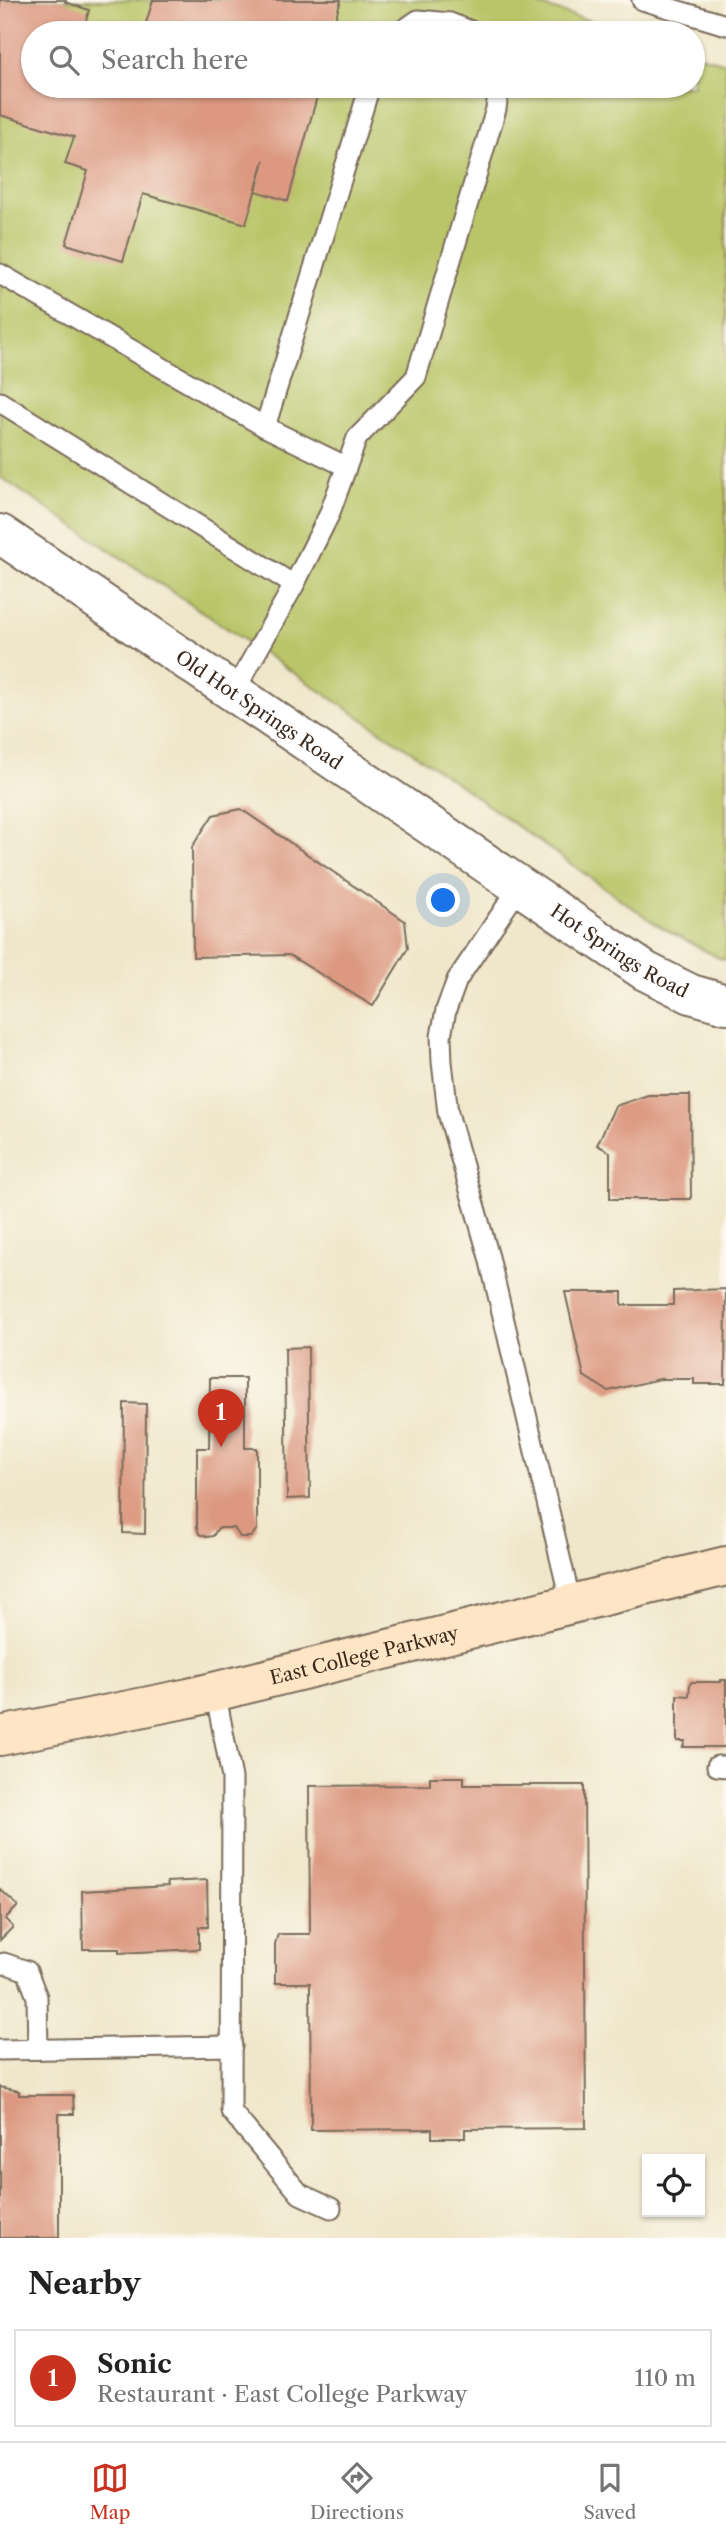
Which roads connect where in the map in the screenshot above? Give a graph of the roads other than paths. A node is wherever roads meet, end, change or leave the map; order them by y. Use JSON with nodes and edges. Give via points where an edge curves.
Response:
{"nodes":[{"id":1,"x":642,"y":0,"type":"edge"},
{"id":2,"x":726,"y":25,"type":"edge"},
{"id":3,"x":366,"y":98,"type":"edge"},
{"id":4,"x":497,"y":98,"type":"edge"},
{"id":5,"x":0,"y":274,"type":"edge"},
{"id":6,"x":0,"y":402,"type":"edge"},
{"id":7,"x":265,"y":427,"type":"junction"},
{"id":8,"x":345,"y":466,"type":"junction"},
{"id":9,"x":0,"y":534,"type":"edge"},
{"id":10,"x":294,"y":585,"type":"junction"},
{"id":11,"x":234,"y":692,"type":"junction"},
{"id":12,"x":520,"y":886,"type":"junction"},
{"id":13,"x":726,"y":1004,"type":"edge"},
{"id":14,"x":726,"y":1566,"type":"edge"},
{"id":15,"x":570,"y":1604,"type":"junction"},
{"id":16,"x":215,"y":1691,"type":"junction"},
{"id":17,"x":0,"y":1736,"type":"edge"},
{"id":18,"x":0,"y":1965,"type":"edge"},
{"id":19,"x":232,"y":2046,"type":"junction"},
{"id":20,"x":38,"y":2049,"type":"junction"},
{"id":21,"x":0,"y":2050,"type":"edge"},
{"id":22,"x":331,"y":2208,"type":"dead end"}],
"edges":[{"from":1,"to":2,"type":"lane"},
{"from":3,"to":7,"type":"lane"},
{"from":4,"to":8,"type":"lane","via":[[416,377],[357,438]]},
{"from":5,"to":7,"type":"lane"},
{"from":6,"to":10,"type":"lane"},
{"from":7,"to":8,"type":"lane"},
{"from":8,"to":10,"type":"lane","via":[[329,515]]},
{"from":9,"to":11,"type":"street","name":"Old Hot Springs Road"},
{"from":10,"to":11,"type":"lane"},
{"from":11,"to":12,"type":"street","name":"Old Hot Springs Road"},
{"from":12,"to":13,"type":"street","name":"Hot Springs Road","via":[[646,971]]},
{"from":12,"to":15,"type":"lane","via":[[457,980],[441,1036],[442,1062],[448,1113],[489,1257]]},
{"from":14,"to":15,"type":"main road","name":"East College Parkway"},
{"from":15,"to":16,"type":"main road","name":"East College Parkway"},
{"from":16,"to":17,"type":"main road","name":"East College Parkway"},
{"from":16,"to":19,"type":"lane","via":[[232,1778]]},
{"from":18,"to":20,"type":"lane","via":[[27,1971],[37,1997]]},
{"from":19,"to":20,"type":"lane"},
{"from":19,"to":22,"type":"lane","via":[[231,2111],[300,2194]]},
{"from":20,"to":21,"type":"lane"}]}
